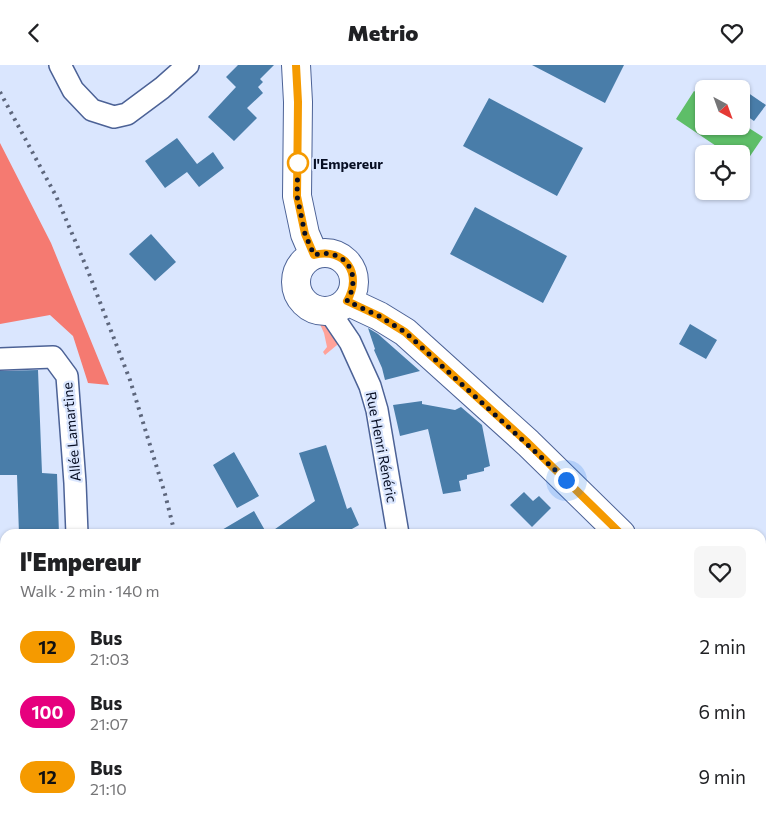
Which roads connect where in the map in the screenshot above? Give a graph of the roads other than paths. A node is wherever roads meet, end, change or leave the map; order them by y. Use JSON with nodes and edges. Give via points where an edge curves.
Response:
{"nodes":[{"id":1,"x":60,"y":65,"type":"edge"},
{"id":2,"x":188,"y":65,"type":"edge"},
{"id":3,"x":296,"y":65,"type":"edge"},
{"id":4,"x":314,"y":255,"type":"junction"},
{"id":5,"x":338,"y":306,"type":"junction"},
{"id":6,"x":0,"y":359,"type":"edge"},
{"id":7,"x":77,"y":529,"type":"edge"},
{"id":8,"x":397,"y":529,"type":"edge"},
{"id":9,"x":616,"y":529,"type":"edge"}],
"edges":[{"from":1,"to":2,"type":"street","via":[[73,90],[92,110],[114,117],[127,114]]},
{"from":3,"to":4,"type":"street","via":[[297,196],[305,234]]},
{"from":4,"to":5,"type":"street","via":[[333,254],[342,258],[352,273],[352,292]]},
{"from":4,"to":5,"type":"street","via":[[299,267],[296,276],[298,295],[304,303],[320,311]]},
{"from":5,"to":8,"type":"street","name":"Rue Henri Rénéric","via":[[377,410]]},
{"from":5,"to":9,"type":"street","via":[[379,316],[405,332],[528,443]]},
{"from":6,"to":7,"type":"street","name":"Allée Lamartine","via":[[53,357],[67,377]]}]}
